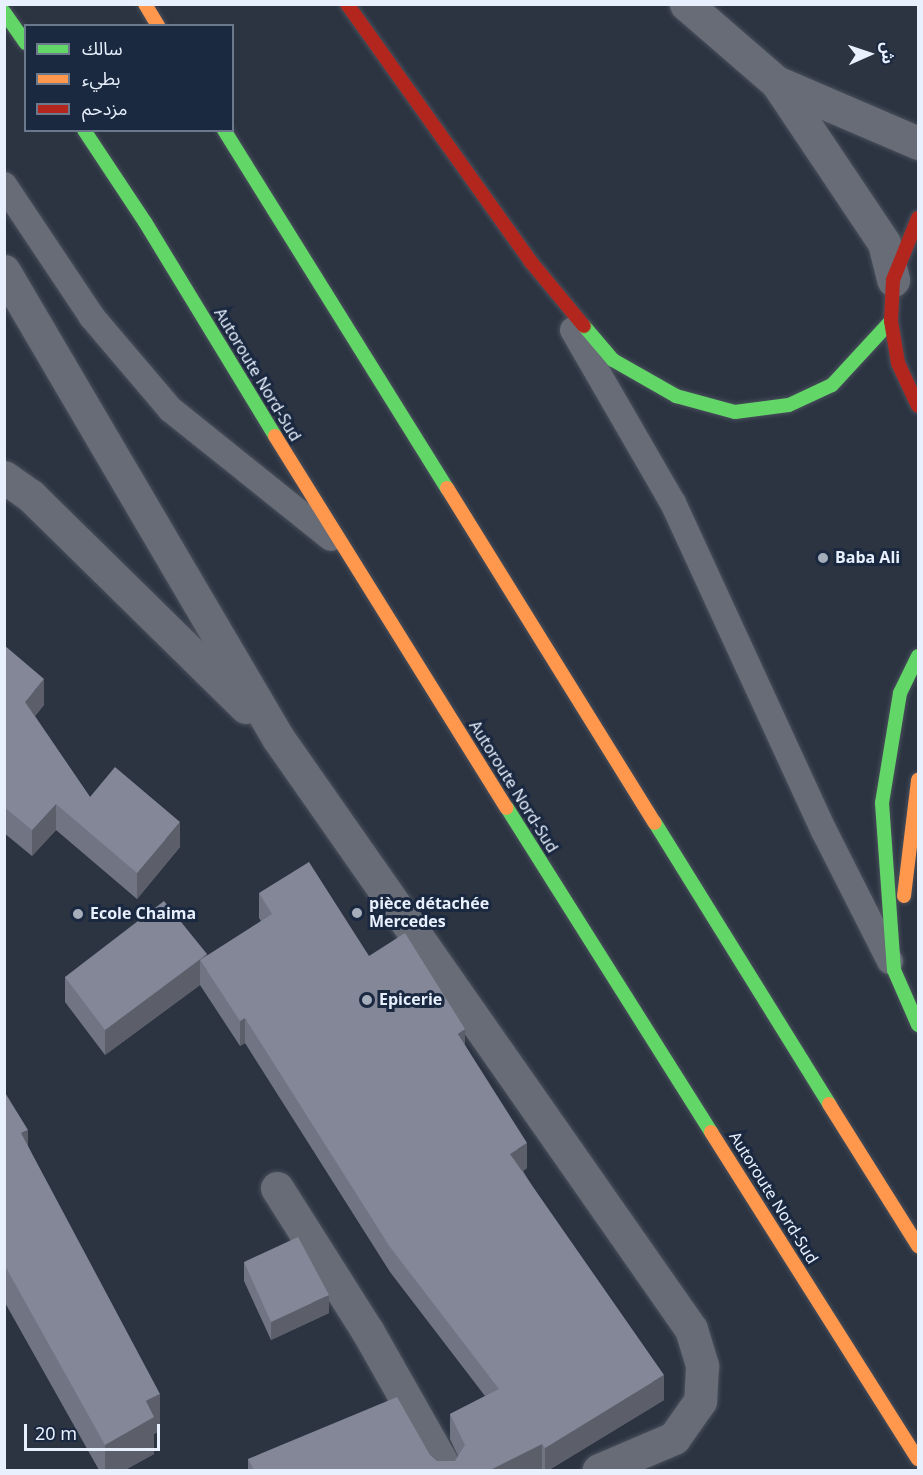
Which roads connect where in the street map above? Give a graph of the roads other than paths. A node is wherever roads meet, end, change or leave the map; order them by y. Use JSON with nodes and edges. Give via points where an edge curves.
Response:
{"nodes":[{"id":1,"x":145,"y":4,"type":"edge"},
{"id":2,"x":347,"y":4,"type":"edge"},
{"id":3,"x":686,"y":4,"type":"edge"},
{"id":4,"x":4,"y":12,"type":"edge"},
{"id":5,"x":157,"y":24,"type":"edge"},
{"id":6,"x":24,"y":41,"type":"edge"},
{"id":7,"x":776,"y":82,"type":"junction"},
{"id":8,"x":85,"y":132,"type":"edge"},
{"id":9,"x":225,"y":132,"type":"edge"},
{"id":10,"x":918,"y":143,"type":"edge"},
{"id":11,"x":4,"y":185,"type":"edge"},
{"id":12,"x":918,"y":218,"type":"edge"},
{"id":13,"x":531,"y":262,"type":"junction"},
{"id":14,"x":4,"y":271,"type":"edge"},
{"id":15,"x":893,"y":280,"type":"junction"},
{"id":16,"x":891,"y":321,"type":"junction"},
{"id":17,"x":918,"y":406,"type":"edge"},
{"id":18,"x":4,"y":477,"type":"edge"},
{"id":19,"x":344,"y":550,"type":"junction"},
{"id":20,"x":918,"y":656,"type":"edge"},
{"id":21,"x":278,"y":738,"type":"junction"},
{"id":22,"x":918,"y":780,"type":"edge"},
{"id":23,"x":894,"y":970,"type":"junction"},
{"id":24,"x":918,"y":1025,"type":"edge"},
{"id":25,"x":277,"y":1188,"type":"dead end"},
{"id":26,"x":918,"y":1246,"type":"edge"},
{"id":27,"x":918,"y":1459,"type":"edge"},
{"id":28,"x":446,"y":1470,"type":"edge"},
{"id":29,"x":599,"y":1470,"type":"edge"}],
"edges":[{"from":1,"to":5,"type":"main road"},
{"from":2,"to":13,"type":"main road"},
{"from":3,"to":7,"type":"street"},
{"from":4,"to":6,"type":"main road"},
{"from":7,"to":10,"type":"street"},
{"from":7,"to":15,"type":"street","via":[[884,243]]},
{"from":8,"to":19,"type":"main road","name":"Autoroute Nord-Sud","via":[[145,222]]},
{"from":9,"to":26,"type":"main road"},
{"from":11,"to":19,"type":"lane","via":[[92,317],[170,409]]},
{"from":12,"to":15,"type":"main road"},
{"from":13,"to":16,"type":"main road","via":[[613,360],[676,396],[735,412],[789,405],[832,385]]},
{"from":13,"to":23,"type":"lane","via":[[642,443],[673,503],[824,831]]},
{"from":14,"to":21,"type":"street"},
{"from":15,"to":16,"type":"main road"},
{"from":16,"to":17,"type":"main road","via":[[898,363]]},
{"from":18,"to":21,"type":"street","via":[[31,496]]},
{"from":19,"to":27,"type":"main road","name":"Autoroute Nord-Sud"},
{"from":20,"to":23,"type":"main road","via":[[900,693],[882,803]]},
{"from":21,"to":29,"type":"street","via":[[691,1329],[702,1366],[700,1401],[674,1437]]},
{"from":22,"to":23,"type":"main road"},
{"from":23,"to":24,"type":"main road"},
{"from":25,"to":28,"type":"street","via":[[368,1332]]}]}
